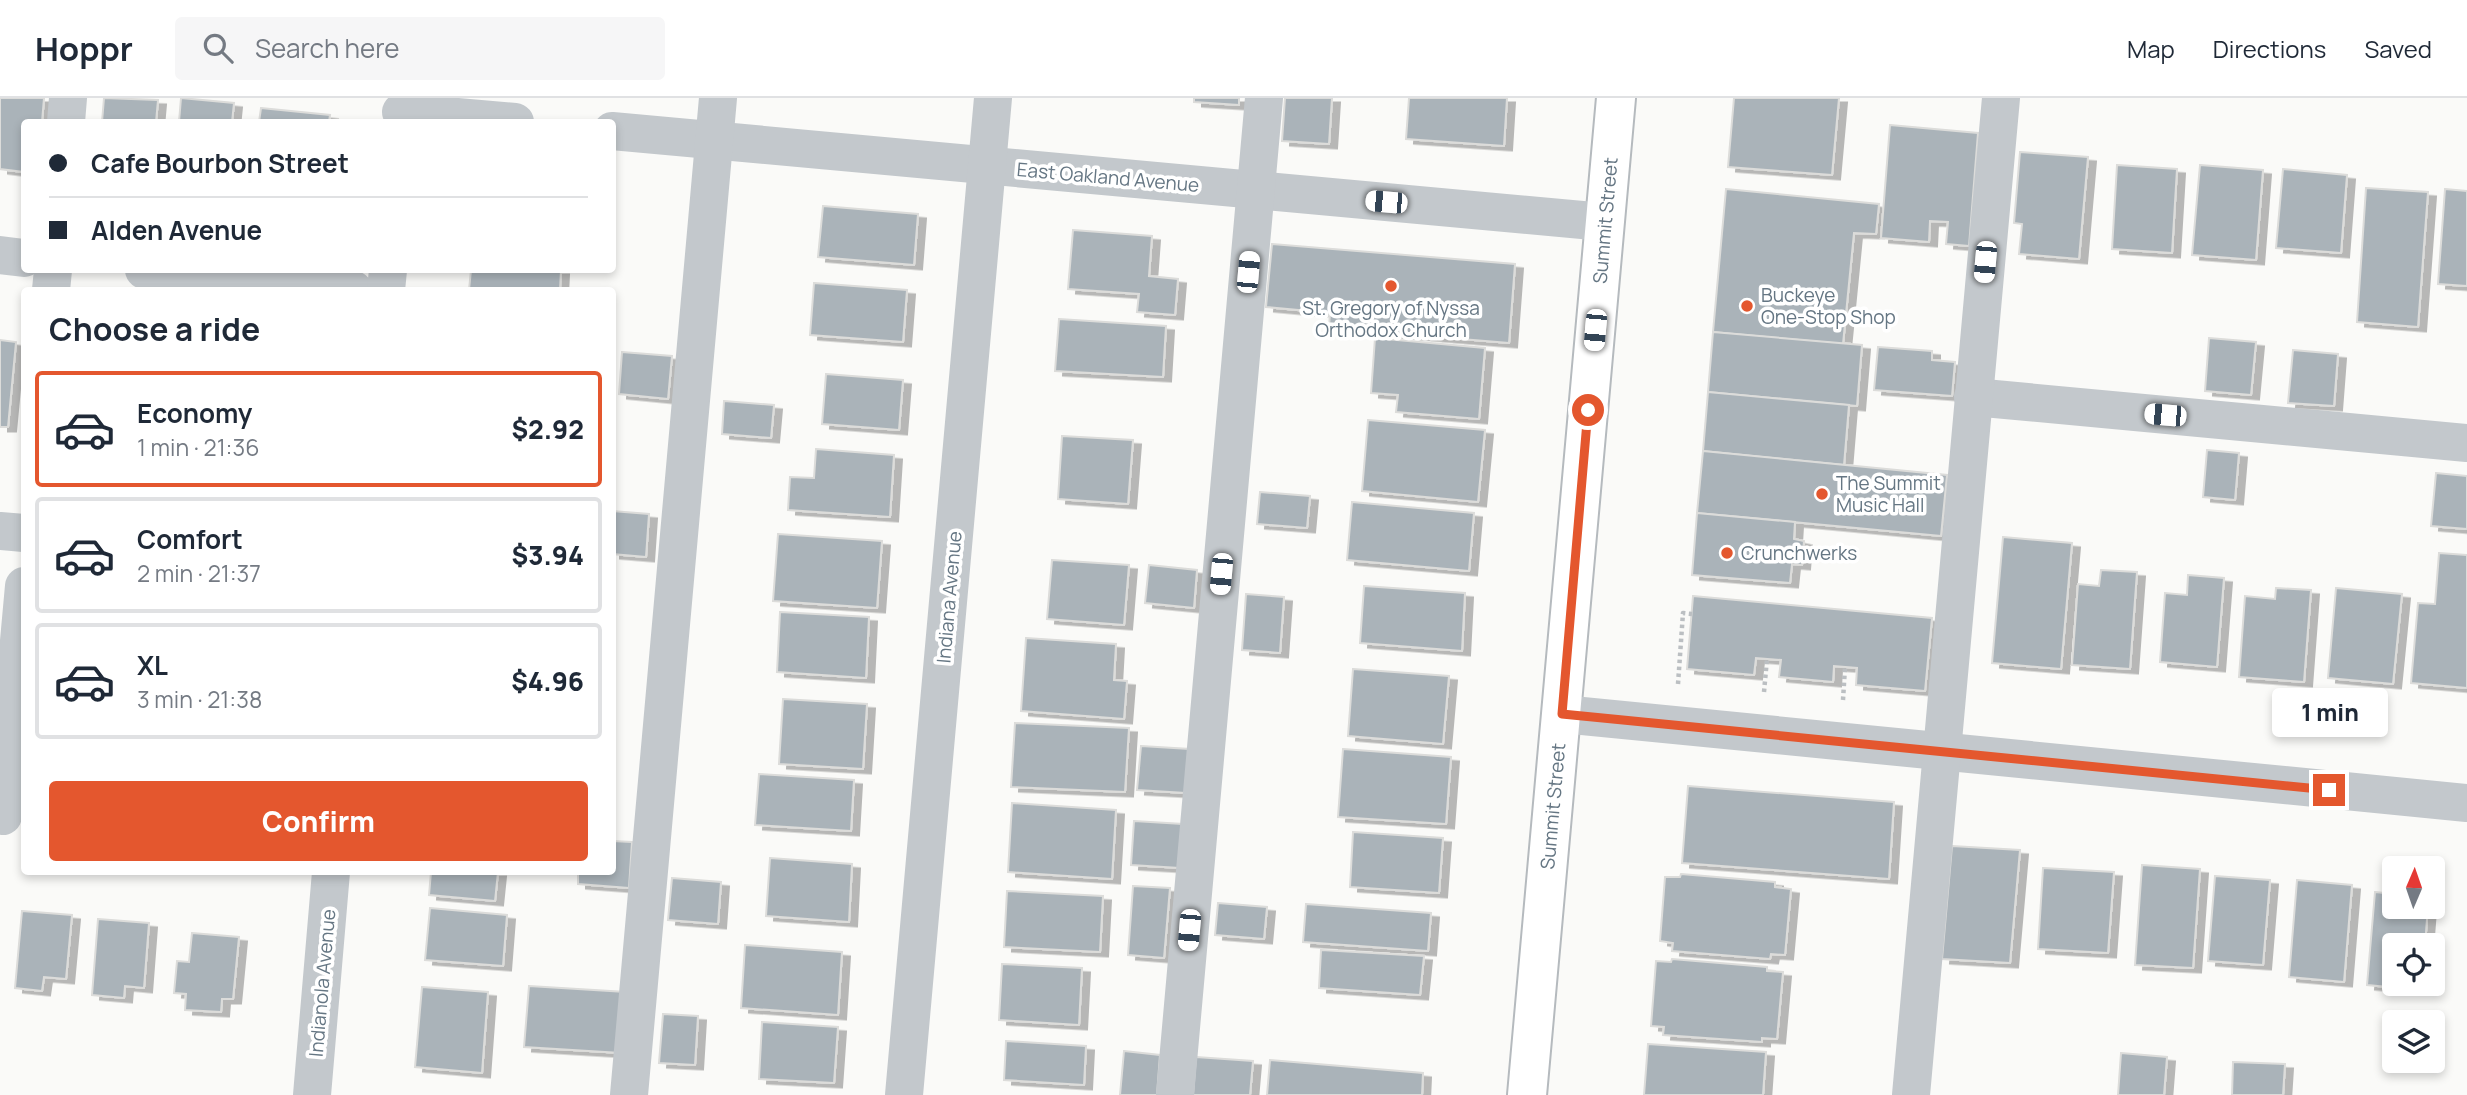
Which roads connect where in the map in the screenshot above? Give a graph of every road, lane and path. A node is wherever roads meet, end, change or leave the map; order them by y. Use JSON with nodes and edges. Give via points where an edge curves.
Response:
{"nodes":[{"id":1,"x":68,"y":98,"type":"edge"},
{"id":2,"x":718,"y":98,"type":"edge"},
{"id":3,"x":993,"y":98,"type":"edge"},
{"id":4,"x":1264,"y":98,"type":"edge"},
{"id":5,"x":1616,"y":98,"type":"edge"},
{"id":6,"x":2000,"y":98,"type":"edge"},
{"id":7,"x":401,"y":111,"type":"edge"},
{"id":8,"x":66,"y":119,"type":"edge"},
{"id":9,"x":484,"y":119,"type":"edge"},
{"id":10,"x":616,"y":131,"type":"edge"},
{"id":11,"x":714,"y":141,"type":"junction"},
{"id":12,"x":987,"y":166,"type":"junction"},
{"id":13,"x":1256,"y":190,"type":"junction"},
{"id":14,"x":1604,"y":222,"type":"junction"},
{"id":15,"x":0,"y":255,"type":"edge"},
{"id":16,"x":21,"y":258,"type":"edge"},
{"id":17,"x":176,"y":273,"type":"edge"},
{"id":18,"x":322,"y":287,"type":"edge"},
{"id":19,"x":1973,"y":397,"type":"junction"},
{"id":20,"x":2467,"y":443,"type":"edge"},
{"id":21,"x":0,"y":531,"type":"edge"},
{"id":22,"x":21,"y":533,"type":"edge"},
{"id":23,"x":1692,"y":614,"type":"dead end"},
{"id":24,"x":21,"y":632,"type":"edge"},
{"id":25,"x":1767,"y":659,"type":"dead end"},
{"id":26,"x":1845,"y":667,"type":"dead end"},
{"id":27,"x":1678,"y":684,"type":"dead end"},
{"id":28,"x":1764,"y":692,"type":"dead end"},
{"id":29,"x":1843,"y":700,"type":"dead end"},
{"id":30,"x":1562,"y":714,"type":"junction"},
{"id":31,"x":1941,"y":751,"type":"junction"},
{"id":32,"x":2467,"y":803,"type":"edge"},
{"id":33,"x":9,"y":816,"type":"edge"},
{"id":34,"x":331,"y":875,"type":"edge"},
{"id":35,"x":312,"y":1095,"type":"edge"},
{"id":36,"x":629,"y":1095,"type":"edge"},
{"id":37,"x":904,"y":1095,"type":"edge"},
{"id":38,"x":1175,"y":1095,"type":"edge"},
{"id":39,"x":1527,"y":1095,"type":"edge"},
{"id":40,"x":1911,"y":1095,"type":"edge"}],
"edges":[{"from":1,"to":8,"type":"street"},
{"from":2,"to":11,"type":"street"},
{"from":3,"to":12,"type":"street","name":"Indiana Avenue"},
{"from":4,"to":13,"type":"street"},
{"from":5,"to":14,"type":"main road","name":"Summit Street"},
{"from":6,"to":19,"type":"street"},
{"from":7,"to":9,"type":"street"},
{"from":10,"to":11,"type":"street","name":"East Oakland Avenue"},
{"from":11,"to":12,"type":"street","name":"East Oakland Avenue"},
{"from":11,"to":36,"type":"street"},
{"from":12,"to":13,"type":"street","name":"East Oakland Avenue"},
{"from":12,"to":37,"type":"street","name":"Indiana Avenue"},
{"from":13,"to":14,"type":"street","name":"East Oakland Avenue"},
{"from":13,"to":38,"type":"street"},
{"from":14,"to":30,"type":"main road","name":"Summit Street"},
{"from":15,"to":16,"type":"street"},
{"from":17,"to":18,"type":"street"},
{"from":19,"to":20,"type":"street"},
{"from":19,"to":31,"type":"street"},
{"from":21,"to":22,"type":"street"},
{"from":23,"to":27,"type":"path","via":[[1684,613]]},
{"from":24,"to":33,"type":"street"},
{"from":25,"to":28,"type":"path"},
{"from":26,"to":29,"type":"path"},
{"from":30,"to":31,"type":"street"},
{"from":30,"to":39,"type":"main road","name":"Summit Street"},
{"from":31,"to":32,"type":"street"},
{"from":31,"to":40,"type":"street"},
{"from":34,"to":35,"type":"street","name":"Indianola Avenue"}]}
